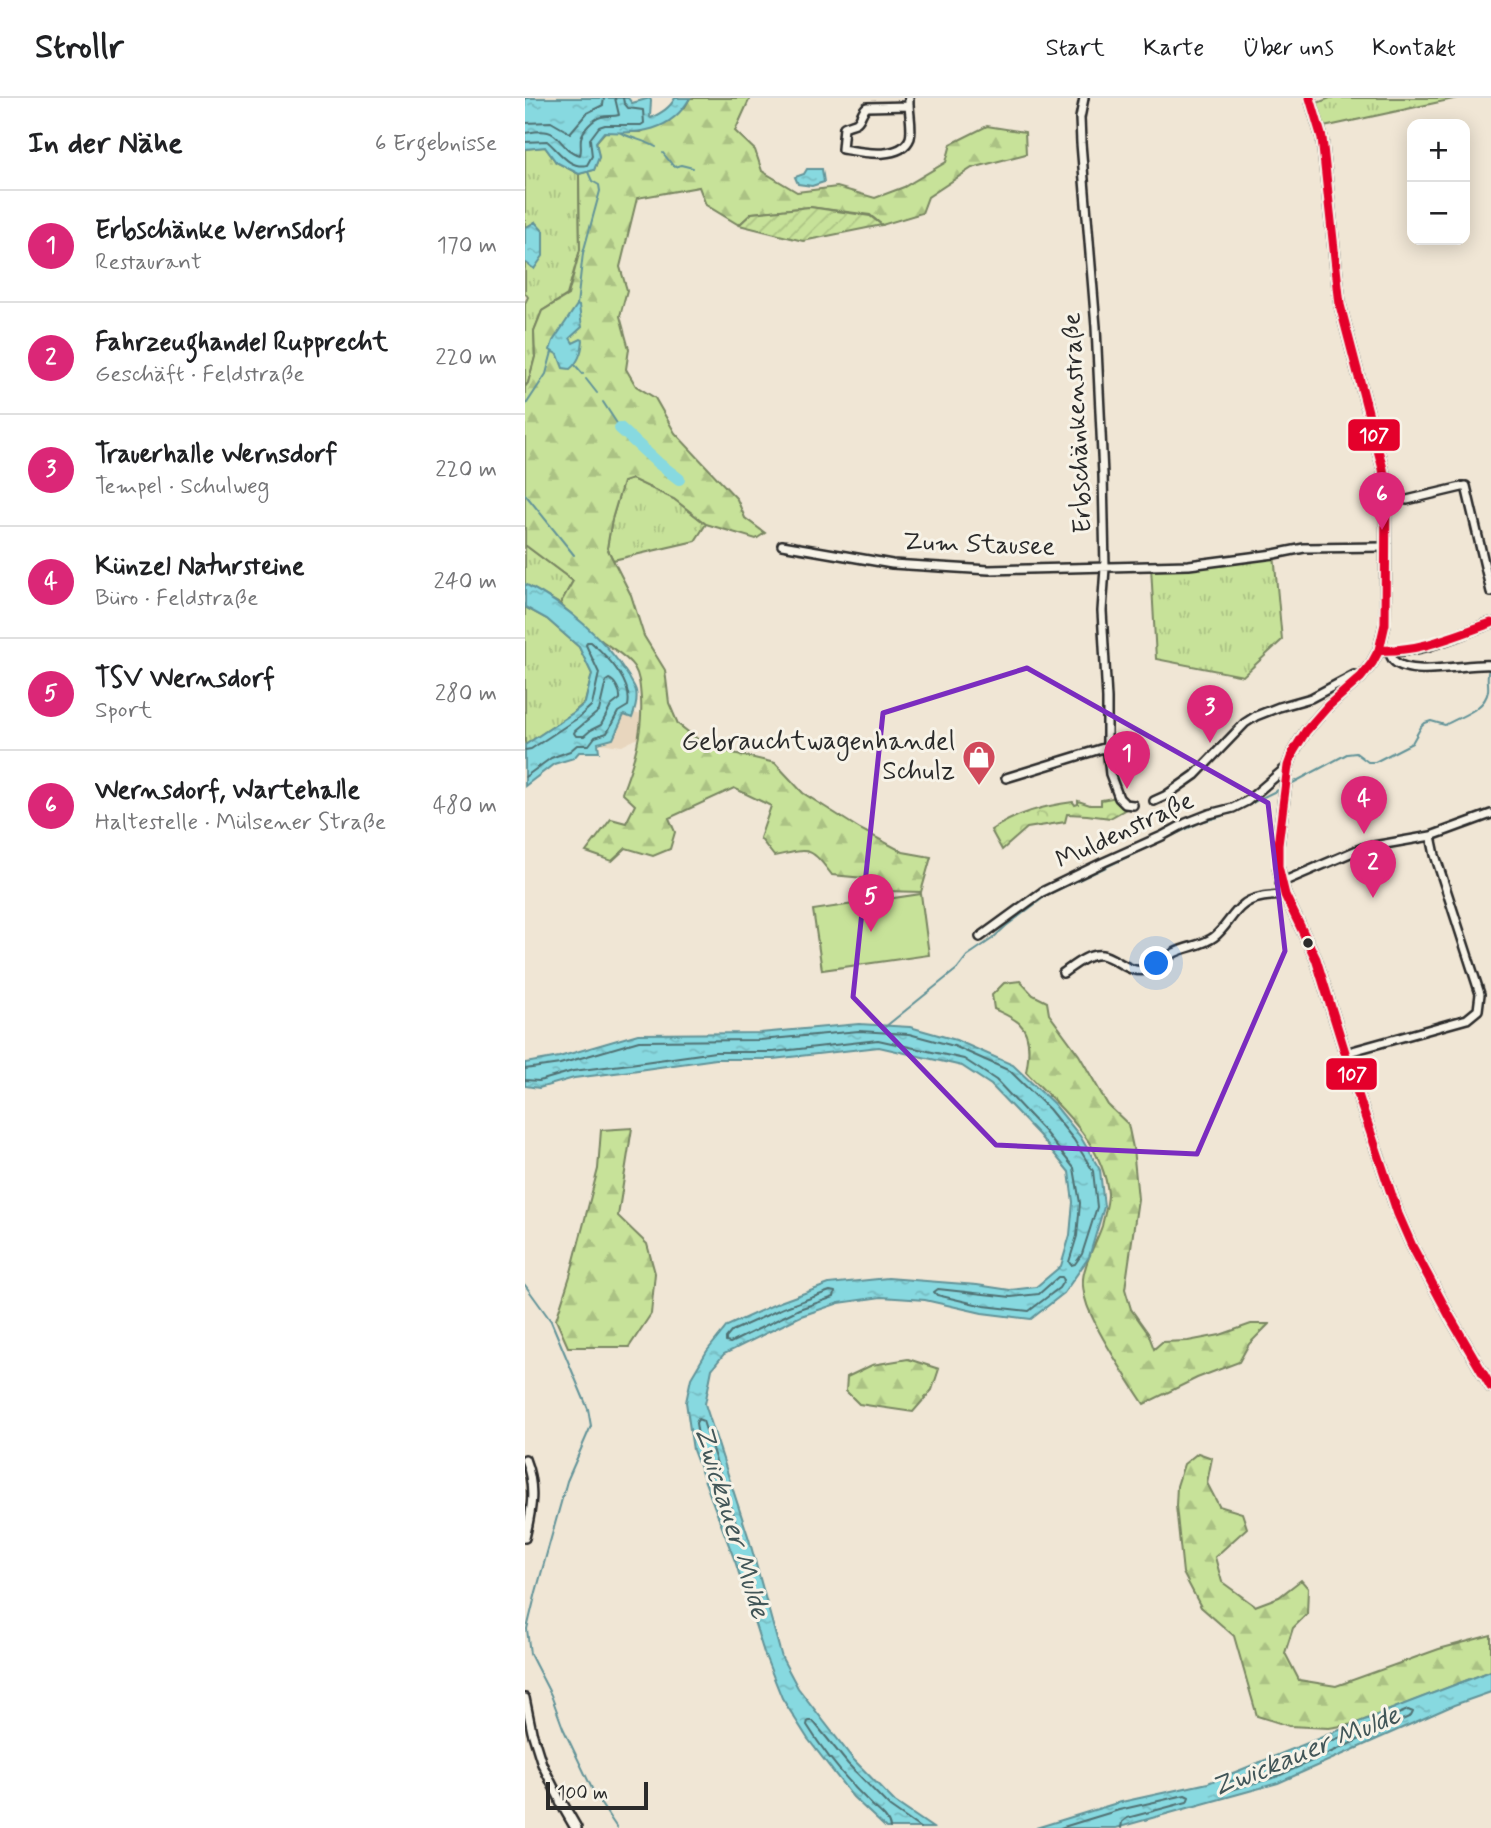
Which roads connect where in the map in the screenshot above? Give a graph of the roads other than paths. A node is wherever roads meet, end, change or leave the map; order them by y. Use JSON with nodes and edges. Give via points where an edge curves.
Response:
{"nodes":[{"id":1,"x":1084,"y":98,"type":"edge"},
{"id":2,"x":1310,"y":98,"type":"edge"},
{"id":3,"x":909,"y":102,"type":"edge"},
{"id":4,"x":1406,"y":500,"type":"dead end"},
{"id":5,"x":782,"y":545,"type":"dead end"},
{"id":6,"x":1385,"y":547,"type":"junction"},
{"id":7,"x":1491,"y":550,"type":"edge"},
{"id":8,"x":1482,"y":552,"type":"junction"},
{"id":9,"x":1105,"y":568,"type":"junction"},
{"id":10,"x":1491,"y":593,"type":"edge"},
{"id":11,"x":1491,"y":623,"type":"edge"},
{"id":12,"x":1384,"y":650,"type":"junction"},
{"id":13,"x":1490,"y":664,"type":"edge"},
{"id":14,"x":1361,"y":677,"type":"junction"},
{"id":15,"x":1107,"y":747,"type":"junction"},
{"id":16,"x":1288,"y":766,"type":"junction"},
{"id":17,"x":1006,"y":778,"type":"dead end"},
{"id":18,"x":1154,"y":801,"type":"dead end"},
{"id":19,"x":1133,"y":805,"type":"dead end"},
{"id":20,"x":1491,"y":814,"type":"edge"},
{"id":21,"x":1431,"y":836,"type":"junction"},
{"id":22,"x":1280,"y":883,"type":"junction"},
{"id":23,"x":1285,"y":895,"type":"junction"},
{"id":24,"x":980,"y":937,"type":"dead end"},
{"id":25,"x":1063,"y":973,"type":"dead end"},
{"id":26,"x":1345,"y":1053,"type":"junction"},
{"id":27,"x":1491,"y":1387,"type":"edge"},
{"id":28,"x":525,"y":1459,"type":"edge"},
{"id":29,"x":525,"y":1538,"type":"edge"},
{"id":30,"x":525,"y":1698,"type":"edge"},
{"id":31,"x":561,"y":1802,"type":"joint"},
{"id":32,"x":576,"y":1828,"type":"edge"}],
"edges":[{"from":1,"to":9,"type":"street","name":"Erbschänkenstraße","via":[[1081,143],[1096,327]]},
{"from":2,"to":6,"type":"street","via":[[1322,138],[1340,305],[1383,469]]},
{"from":3,"to":3,"type":"street","via":[[862,110],[859,120],[844,127],[842,149],[878,154],[901,148],[911,134]]},
{"from":4,"to":8,"type":"street","via":[[1466,486]]},
{"from":5,"to":9,"type":"street","name":"Zum Stausee","via":[[893,564],[989,570]]},
{"from":6,"to":9,"type":"street","name":"Zum Stausee","via":[[1304,548],[1189,565]]},
{"from":6,"to":12,"type":"street"},
{"from":7,"to":8,"type":"street"},
{"from":8,"to":10,"type":"street"},
{"from":9,"to":15,"type":"street","name":"Erbschänkenstraße"},
{"from":11,"to":12,"type":"street","via":[[1419,648]]},
{"from":12,"to":13,"type":"street","via":[[1396,663],[1410,668]]},
{"from":12,"to":14,"type":"street"},
{"from":14,"to":16,"type":"street","via":[[1306,731]]},
{"from":14,"to":18,"type":"street","via":[[1354,675],[1311,698],[1256,716],[1195,775]]},
{"from":15,"to":17,"type":"street"},
{"from":15,"to":19,"type":"street","name":"Erbschänkenstraße","via":[[1119,798]]},
{"from":16,"to":22,"type":"street","via":[[1278,845]]},
{"from":16,"to":24,"type":"street","name":"Muldenstraße","via":[[1247,801],[1187,823],[1042,892]]},
{"from":20,"to":21,"type":"street"},
{"from":21,"to":22,"type":"street","via":[[1362,848]]},
{"from":21,"to":26,"type":"street","via":[[1480,995],[1478,1010],[1467,1019]]},
{"from":22,"to":23,"type":"street"},
{"from":23,"to":25,"type":"street","via":[[1244,904],[1215,936],[1146,971],[1126,968],[1102,955],[1080,961]]},
{"from":23,"to":26,"type":"street","via":[[1316,959]]},
{"from":26,"to":27,"type":"street","via":[[1398,1214]]},
{"from":28,"to":29,"type":"street","via":[[532,1484]]},
{"from":30,"to":31,"type":"street","via":[[542,1764]]},
{"from":31,"to":32,"type":"street"}]}
